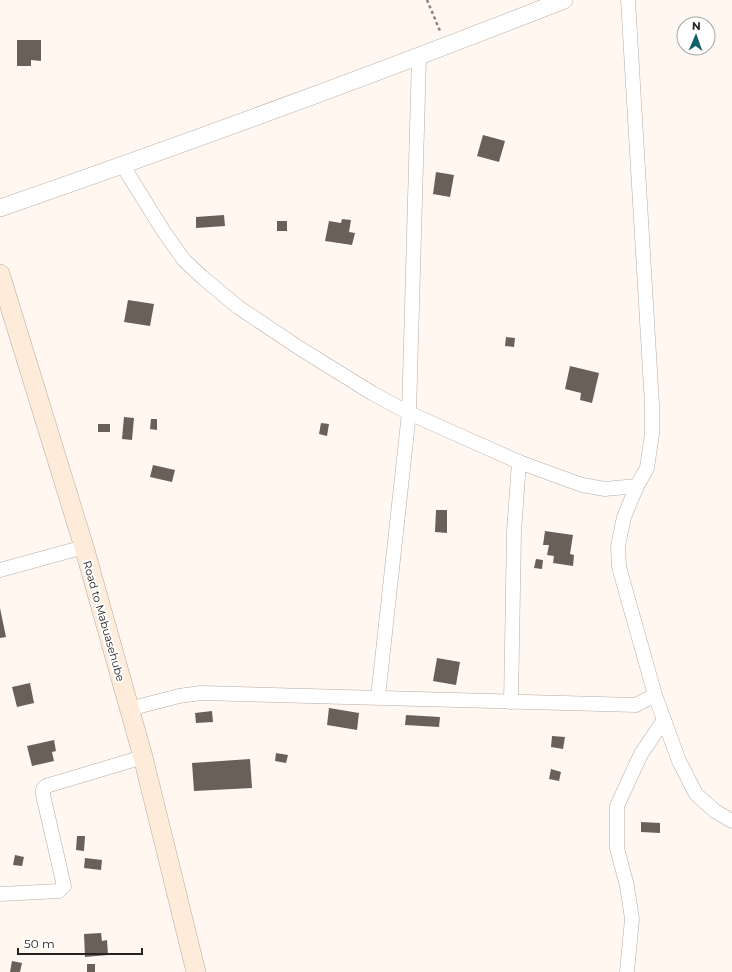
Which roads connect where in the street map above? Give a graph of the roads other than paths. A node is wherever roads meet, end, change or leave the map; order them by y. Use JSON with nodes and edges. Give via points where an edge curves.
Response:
{"nodes":[{"id":1,"x":564,"y":0,"type":"edge"},
{"id":2,"x":628,"y":0,"type":"edge"},
{"id":3,"x":419,"y":57,"type":"junction"},
{"id":4,"x":122,"y":166,"type":"junction"},
{"id":5,"x":0,"y":208,"type":"edge"},
{"id":6,"x":0,"y":274,"type":"edge"},
{"id":7,"x":409,"y":413,"type":"junction"},
{"id":8,"x":519,"y":462,"type":"junction"},
{"id":9,"x":637,"y":486,"type":"junction"},
{"id":10,"x":84,"y":547,"type":"junction"},
{"id":11,"x":0,"y":570,"type":"edge"},
{"id":12,"x":655,"y":695,"type":"junction"},
{"id":13,"x":378,"y":697,"type":"junction"},
{"id":14,"x":511,"y":702,"type":"junction"},
{"id":15,"x":129,"y":710,"type":"junction"},
{"id":16,"x":664,"y":720,"type":"junction"},
{"id":17,"x":143,"y":757,"type":"junction"},
{"id":18,"x":732,"y":821,"type":"edge"},
{"id":19,"x":0,"y":894,"type":"edge"},
{"id":20,"x":196,"y":972,"type":"edge"},
{"id":21,"x":627,"y":972,"type":"edge"}],
"edges":[{"from":1,"to":3,"type":"street"},
{"from":2,"to":9,"type":"street","via":[[652,404],[652,434],[647,468]]},
{"from":3,"to":4,"type":"street"},
{"from":3,"to":7,"type":"street"},
{"from":4,"to":5,"type":"street"},
{"from":4,"to":7,"type":"street","via":[[184,260],[202,277],[238,307],[301,349]]},
{"from":6,"to":10,"type":"main road","name":"Road to Mabuasehube"},
{"from":7,"to":8,"type":"street"},
{"from":7,"to":13,"type":"street"},
{"from":8,"to":9,"type":"street","via":[[582,485],[605,489]]},
{"from":8,"to":14,"type":"street","via":[[514,532]]},
{"from":9,"to":12,"type":"street","via":[[624,517],[618,546],[618,567]]},
{"from":10,"to":11,"type":"street"},
{"from":10,"to":15,"type":"main road","name":"Road to Mabuasehube"},
{"from":12,"to":14,"type":"street","via":[[636,705]]},
{"from":12,"to":16,"type":"street"},
{"from":13,"to":14,"type":"street"},
{"from":13,"to":15,"type":"street","via":[[201,693],[179,696]]},
{"from":15,"to":17,"type":"main road","name":"Road to Mabuasehube"},
{"from":16,"to":18,"type":"street","via":[[679,761],[696,794],[715,811]]},
{"from":16,"to":21,"type":"street","via":[[641,754],[617,806],[617,848],[632,919]]},
{"from":17,"to":19,"type":"street","via":[[46,786],[43,795],[64,886],[59,891]]},
{"from":17,"to":20,"type":"main road","name":"Road to Mabuasehube"}]}
